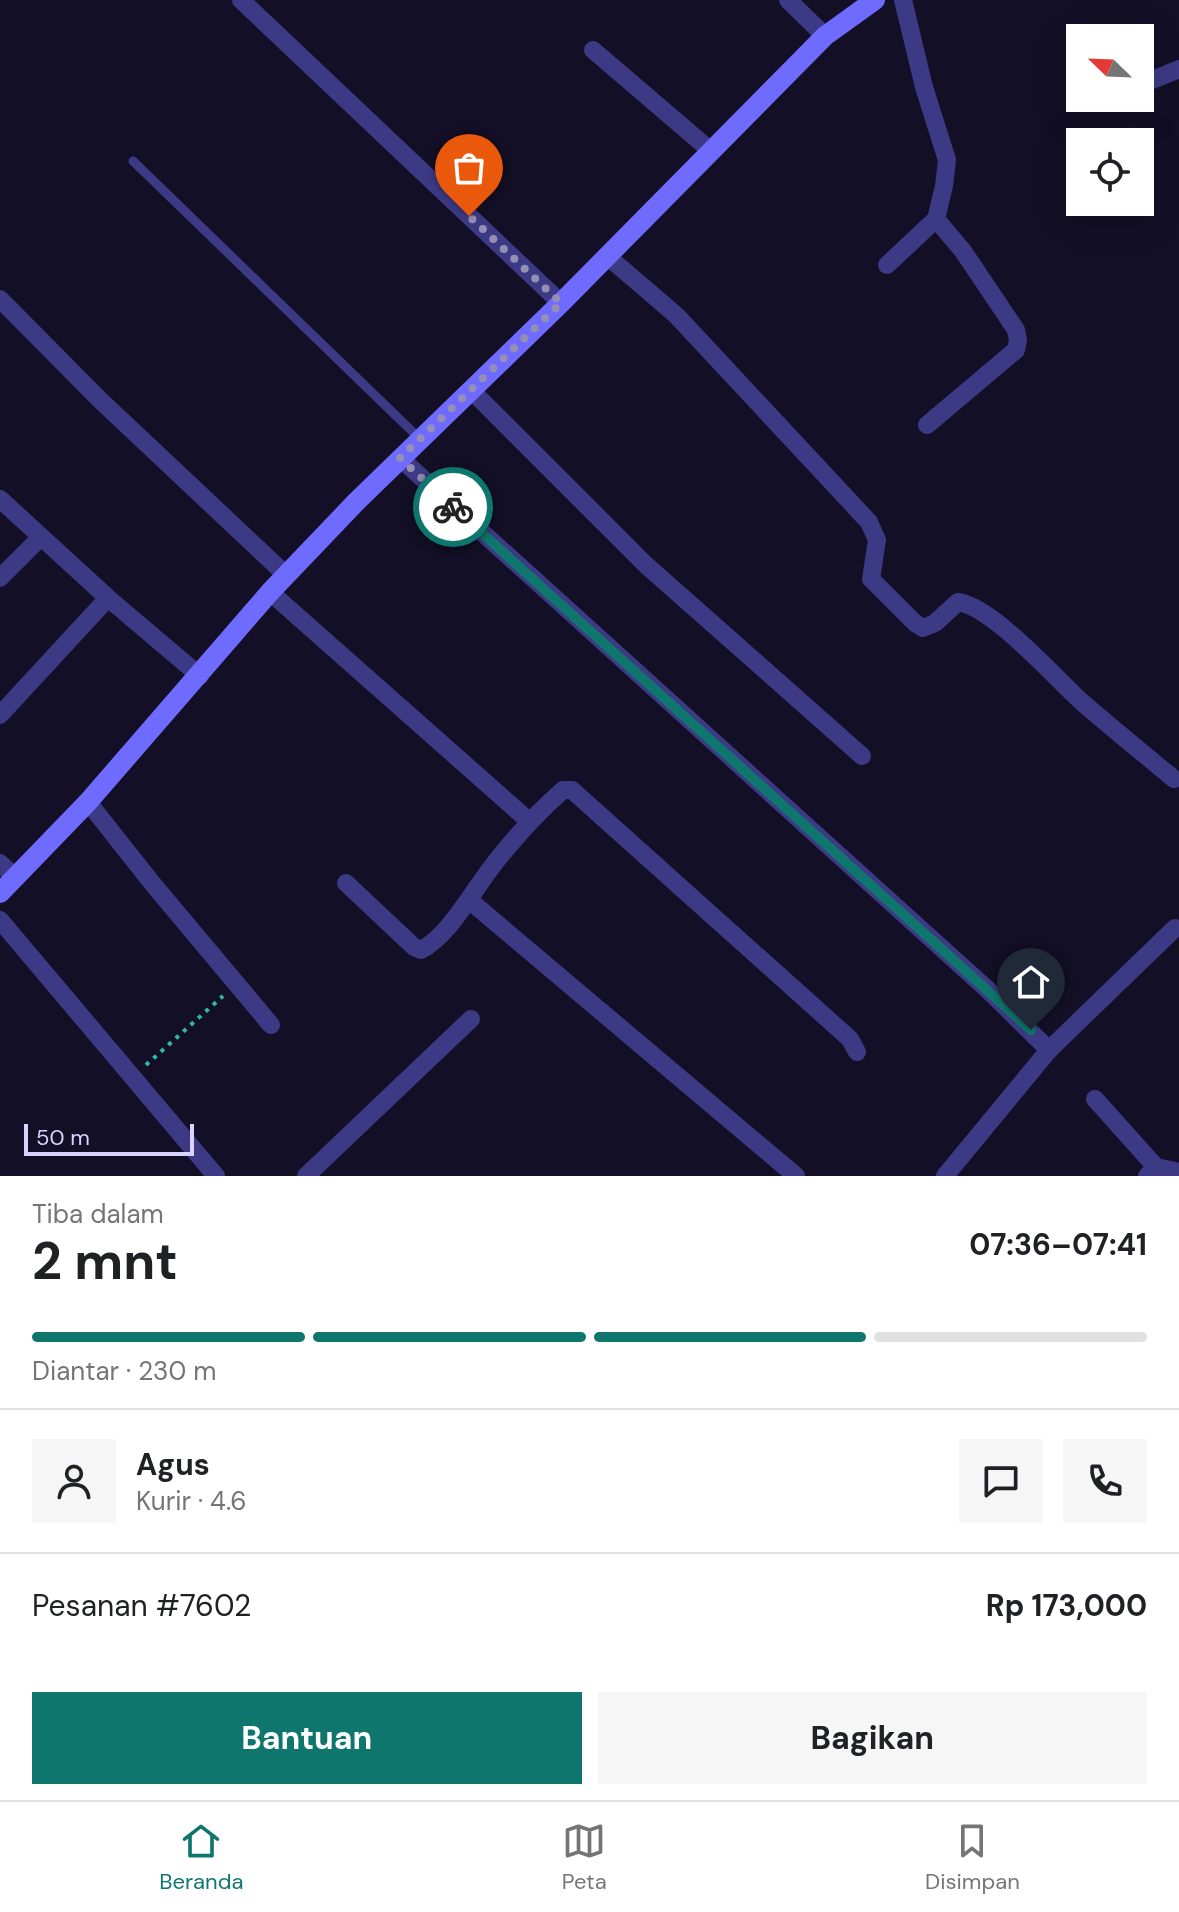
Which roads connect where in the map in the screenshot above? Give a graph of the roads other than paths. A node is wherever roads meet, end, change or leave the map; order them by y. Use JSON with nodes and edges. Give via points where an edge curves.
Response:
{"nodes":[{"id":1,"x":241,"y":0,"type":"edge"},
{"id":2,"x":788,"y":0,"type":"edge"},
{"id":3,"x":875,"y":0,"type":"edge"},
{"id":4,"x":903,"y":0,"type":"edge"},
{"id":5,"x":825,"y":36,"type":"junction"},
{"id":6,"x":593,"y":50,"type":"dead end"},
{"id":7,"x":1179,"y":69,"type":"edge"},
{"id":8,"x":1154,"y":79,"type":"edge"},
{"id":9,"x":711,"y":151,"type":"junction"},
{"id":10,"x":133,"y":161,"type":"dead end"},
{"id":11,"x":936,"y":219,"type":"junction"},
{"id":12,"x":607,"y":256,"type":"junction"},
{"id":13,"x":887,"y":265,"type":"dead end"},
{"id":14,"x":0,"y":299,"type":"edge"},
{"id":15,"x":561,"y":303,"type":"junction"},
{"id":16,"x":471,"y":390,"type":"junction"},
{"id":17,"x":927,"y":425,"type":"dead end"},
{"id":18,"x":420,"y":439,"type":"junction"},
{"id":19,"x":400,"y":458,"type":"junction"},
{"id":20,"x":0,"y":499,"type":"edge"},
{"id":21,"x":41,"y":537,"type":"junction"},
{"id":22,"x":286,"y":575,"type":"junction"},
{"id":23,"x":0,"y":578,"type":"edge"},
{"id":24,"x":270,"y":592,"type":"junction"},
{"id":25,"x":108,"y":598,"type":"junction"},
{"id":26,"x":200,"y":676,"type":"junction"},
{"id":27,"x":0,"y":715,"type":"edge"},
{"id":28,"x":862,"y":756,"type":"dead end"},
{"id":29,"x":1174,"y":779,"type":"dead end"},
{"id":30,"x":88,"y":802,"type":"junction"},
{"id":31,"x":529,"y":821,"type":"junction"},
{"id":32,"x":0,"y":863,"type":"edge"},
{"id":33,"x":16,"y":878,"type":"junction"},
{"id":34,"x":346,"y":883,"type":"dead end"},
{"id":35,"x":0,"y":893,"type":"edge"},
{"id":36,"x":469,"y":900,"type":"junction"},
{"id":37,"x":0,"y":920,"type":"edge"},
{"id":38,"x":1175,"y":928,"type":"dead end"},
{"id":39,"x":471,"y":1019,"type":"dead end"},
{"id":40,"x":271,"y":1025,"type":"dead end"},
{"id":41,"x":1049,"y":1050,"type":"junction"},
{"id":42,"x":857,"y":1052,"type":"dead end"},
{"id":43,"x":1095,"y":1099,"type":"dead end"},
{"id":44,"x":1152,"y":1172,"type":"edge"},
{"id":45,"x":1179,"y":1172,"type":"edge"},
{"id":46,"x":216,"y":1176,"type":"edge"},
{"id":47,"x":306,"y":1176,"type":"edge"},
{"id":48,"x":796,"y":1176,"type":"edge"},
{"id":49,"x":945,"y":1176,"type":"edge"}],
"edges":[{"from":1,"to":15,"type":"street"},
{"from":2,"to":5,"type":"street"},
{"from":3,"to":5,"type":"main road"},
{"from":4,"to":11,"type":"street","via":[[947,160]]},
{"from":5,"to":9,"type":"main road"},
{"from":6,"to":9,"type":"street"},
{"from":7,"to":8,"type":"street"},
{"from":9,"to":12,"type":"main road"},
{"from":10,"to":18,"type":"lane"},
{"from":11,"to":13,"type":"street"},
{"from":11,"to":17,"type":"street","via":[[963,251],[1018,340],[1016,350]]},
{"from":12,"to":15,"type":"main road"},
{"from":12,"to":29,"type":"street","via":[[676,315],[869,522],[877,540],[871,579],[915,623],[931,625],[958,602],[973,606]]},
{"from":14,"to":22,"type":"street"},
{"from":15,"to":16,"type":"main road"},
{"from":16,"to":18,"type":"main road"},
{"from":16,"to":28,"type":"street","via":[[646,565]]},
{"from":18,"to":19,"type":"main road"},
{"from":19,"to":22,"type":"main road"},
{"from":19,"to":41,"type":"street"},
{"from":20,"to":21,"type":"street"},
{"from":21,"to":23,"type":"street"},
{"from":21,"to":25,"type":"street"},
{"from":22,"to":24,"type":"main road"},
{"from":24,"to":26,"type":"main road"},
{"from":24,"to":31,"type":"street"},
{"from":25,"to":26,"type":"street"},
{"from":25,"to":27,"type":"street"},
{"from":26,"to":30,"type":"main road"},
{"from":30,"to":33,"type":"main road"},
{"from":30,"to":40,"type":"street"},
{"from":31,"to":36,"type":"street"},
{"from":31,"to":42,"type":"street","via":[[563,790],[572,790],[850,1039]]},
{"from":32,"to":33,"type":"street"},
{"from":33,"to":35,"type":"main road"},
{"from":34,"to":36,"type":"street","via":[[421,950]]},
{"from":36,"to":48,"type":"street"},
{"from":37,"to":46,"type":"street"},
{"from":38,"to":41,"type":"street"},
{"from":39,"to":47,"type":"street"},
{"from":41,"to":49,"type":"street"},
{"from":43,"to":44,"type":"street"},
{"from":44,"to":45,"type":"street"}]}
